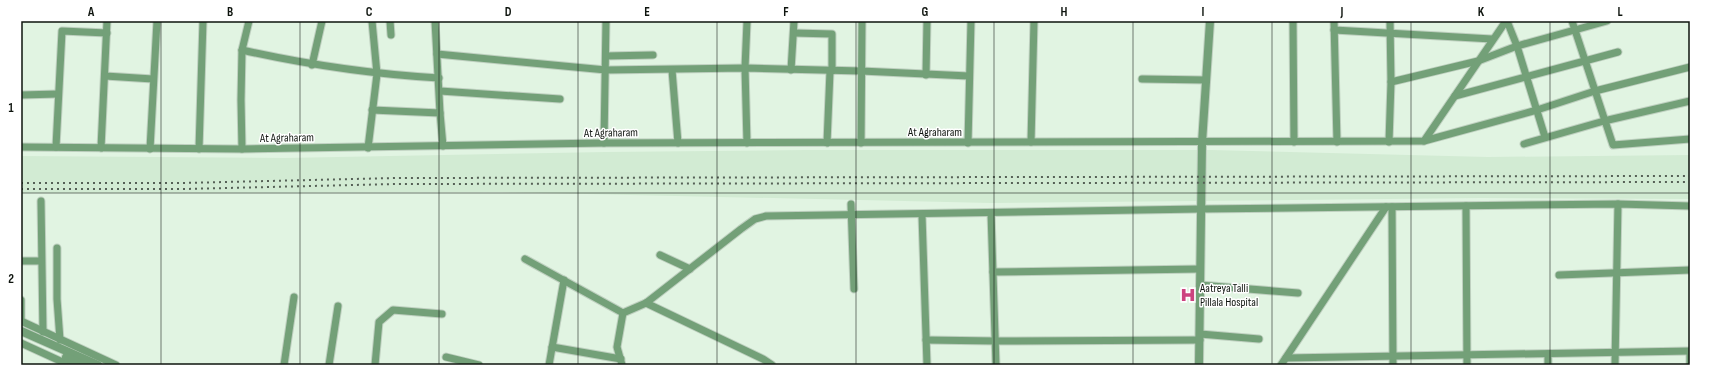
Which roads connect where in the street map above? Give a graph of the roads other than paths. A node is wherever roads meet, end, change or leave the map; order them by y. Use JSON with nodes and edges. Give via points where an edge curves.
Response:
{"nodes":[{"id":1,"x":107,"y":21,"type":"edge"},
{"id":2,"x":157,"y":21,"type":"edge"},
{"id":3,"x":203,"y":21,"type":"edge"},
{"id":4,"x":249,"y":21,"type":"edge"},
{"id":5,"x":322,"y":21,"type":"edge"},
{"id":6,"x":372,"y":21,"type":"edge"},
{"id":7,"x":390,"y":21,"type":"edge"},
{"id":8,"x":435,"y":21,"type":"edge"},
{"id":9,"x":606,"y":21,"type":"edge"},
{"id":10,"x":794,"y":21,"type":"edge"},
{"id":11,"x":862,"y":21,"type":"edge"},
{"id":12,"x":927,"y":21,"type":"edge"},
{"id":13,"x":971,"y":21,"type":"edge"},
{"id":14,"x":1034,"y":21,"type":"edge"},
{"id":15,"x":1210,"y":21,"type":"edge"},
{"id":16,"x":1293,"y":21,"type":"edge"},
{"id":17,"x":1334,"y":21,"type":"edge"},
{"id":18,"x":1390,"y":21,"type":"edge"},
{"id":19,"x":1506,"y":21,"type":"edge"},
{"id":20,"x":1572,"y":21,"type":"edge"},
{"id":21,"x":1606,"y":21,"type":"edge"},
{"id":22,"x":747,"y":22,"type":"edge"},
{"id":23,"x":1334,"y":30,"type":"junction"},
{"id":24,"x":1574,"y":30,"type":"junction"},
{"id":25,"x":1389,"y":32,"type":"junction"},
{"id":26,"x":107,"y":33,"type":"junction"},
{"id":27,"x":794,"y":33,"type":"junction"},
{"id":28,"x":391,"y":35,"type":"dead end"},
{"id":29,"x":1492,"y":39,"type":"junction"},
{"id":30,"x":1517,"y":46,"type":"junction"},
{"id":31,"x":242,"y":50,"type":"junction"},
{"id":32,"x":1618,"y":52,"type":"dead end"},
{"id":33,"x":437,"y":54,"type":"junction"},
{"id":34,"x":653,"y":55,"type":"dead end"},
{"id":35,"x":606,"y":56,"type":"junction"},
{"id":36,"x":1478,"y":61,"type":"junction"},
{"id":37,"x":1584,"y":61,"type":"junction"},
{"id":38,"x":312,"y":65,"type":"junction"},
{"id":39,"x":1690,"y":67,"type":"edge"},
{"id":40,"x":745,"y":68,"type":"junction"},
{"id":41,"x":606,"y":70,"type":"junction"},
{"id":42,"x":672,"y":70,"type":"junction"},
{"id":43,"x":791,"y":70,"type":"junction"},
{"id":44,"x":831,"y":71,"type":"junction"},
{"id":45,"x":861,"y":71,"type":"junction"},
{"id":46,"x":377,"y":74,"type":"junction"},
{"id":47,"x":926,"y":75,"type":"junction"},
{"id":48,"x":105,"y":76,"type":"junction"},
{"id":49,"x":969,"y":76,"type":"junction"},
{"id":50,"x":439,"y":78,"type":"junction"},
{"id":51,"x":1526,"y":78,"type":"junction"},
{"id":52,"x":153,"y":79,"type":"junction"},
{"id":53,"x":1142,"y":79,"type":"dead end"},
{"id":54,"x":1206,"y":80,"type":"junction"},
{"id":55,"x":1391,"y":82,"type":"junction"},
{"id":56,"x":440,"y":91,"type":"junction"},
{"id":57,"x":1595,"y":91,"type":"junction"},
{"id":58,"x":58,"y":94,"type":"junction"},
{"id":59,"x":21,"y":95,"type":"edge"},
{"id":60,"x":1455,"y":96,"type":"junction"},
{"id":61,"x":560,"y":100,"type":"dead end"},
{"id":62,"x":1690,"y":101,"type":"edge"},
{"id":63,"x":372,"y":110,"type":"junction"},
{"id":64,"x":1537,"y":110,"type":"junction"},
{"id":65,"x":440,"y":113,"type":"junction"},
{"id":66,"x":1604,"y":122,"type":"junction"},
{"id":67,"x":1545,"y":137,"type":"junction"},
{"id":68,"x":1690,"y":139,"type":"edge"},
{"id":69,"x":1031,"y":142,"type":"junction"},
{"id":70,"x":1294,"y":142,"type":"junction"},
{"id":71,"x":1337,"y":142,"type":"junction"},
{"id":72,"x":1389,"y":142,"type":"junction"},
{"id":73,"x":1424,"y":142,"type":"junction"},
{"id":74,"x":604,"y":143,"type":"junction"},
{"id":75,"x":678,"y":143,"type":"junction"},
{"id":76,"x":747,"y":143,"type":"junction"},
{"id":77,"x":827,"y":143,"type":"junction"},
{"id":78,"x":861,"y":143,"type":"junction"},
{"id":79,"x":968,"y":143,"type":"junction"},
{"id":80,"x":1202,"y":143,"type":"junction"},
{"id":81,"x":1524,"y":144,"type":"dead end"},
{"id":82,"x":443,"y":146,"type":"junction"},
{"id":83,"x":21,"y":147,"type":"edge"},
{"id":84,"x":56,"y":147,"type":"junction"},
{"id":85,"x":101,"y":148,"type":"junction"},
{"id":86,"x":368,"y":148,"type":"junction"},
{"id":87,"x":150,"y":149,"type":"junction"},
{"id":88,"x":199,"y":149,"type":"junction"},
{"id":89,"x":242,"y":149,"type":"junction"},
{"id":90,"x":41,"y":201,"type":"dead end"},
{"id":91,"x":851,"y":204,"type":"dead end"},
{"id":92,"x":1618,"y":204,"type":"junction"},
{"id":93,"x":1466,"y":206,"type":"junction"},
{"id":94,"x":1690,"y":206,"type":"edge"},
{"id":95,"x":1389,"y":207,"type":"junction"},
{"id":96,"x":1200,"y":209,"type":"junction"},
{"id":97,"x":991,"y":213,"type":"junction"},
{"id":98,"x":922,"y":215,"type":"junction"},
{"id":99,"x":850,"y":216,"type":"junction"},
{"id":100,"x":58,"y":248,"type":"dead end"},
{"id":101,"x":660,"y":255,"type":"dead end"},
{"id":102,"x":525,"y":259,"type":"dead end"},
{"id":103,"x":21,"y":261,"type":"edge"},
{"id":104,"x":41,"y":261,"type":"junction"},
{"id":105,"x":690,"y":269,"type":"junction"},
{"id":106,"x":1199,"y":269,"type":"junction"},
{"id":107,"x":1690,"y":270,"type":"edge"},
{"id":108,"x":993,"y":272,"type":"junction"},
{"id":109,"x":1618,"y":273,"type":"junction"},
{"id":110,"x":1559,"y":275,"type":"dead end"},
{"id":111,"x":564,"y":280,"type":"junction"},
{"id":112,"x":1200,"y":285,"type":"junction"},
{"id":113,"x":854,"y":289,"type":"dead end"},
{"id":114,"x":1298,"y":293,"type":"dead end"},
{"id":115,"x":294,"y":297,"type":"dead end"},
{"id":116,"x":21,"y":300,"type":"edge"},
{"id":117,"x":646,"y":303,"type":"junction"},
{"id":118,"x":338,"y":306,"type":"dead end"},
{"id":119,"x":623,"y":313,"type":"junction"},
{"id":120,"x":442,"y":314,"type":"dead end"},
{"id":121,"x":21,"y":321,"type":"edge"},
{"id":122,"x":21,"y":331,"type":"edge"},
{"id":123,"x":43,"y":332,"type":"junction"},
{"id":124,"x":21,"y":336,"type":"edge"},
{"id":125,"x":1200,"y":337,"type":"junction"},
{"id":126,"x":1259,"y":339,"type":"dead end"},
{"id":127,"x":60,"y":340,"type":"junction"},
{"id":128,"x":926,"y":340,"type":"junction"},
{"id":129,"x":996,"y":341,"type":"junction"},
{"id":130,"x":21,"y":343,"type":"edge"},
{"id":131,"x":552,"y":347,"type":"junction"},
{"id":132,"x":1690,"y":351,"type":"edge"},
{"id":133,"x":1615,"y":352,"type":"junction"},
{"id":134,"x":1548,"y":354,"type":"junction"},
{"id":135,"x":1393,"y":355,"type":"junction"},
{"id":136,"x":1466,"y":356,"type":"junction"},
{"id":137,"x":446,"y":357,"type":"dead end"},
{"id":138,"x":1286,"y":358,"type":"junction"},
{"id":139,"x":621,"y":362,"type":"edge"},
{"id":140,"x":761,"y":362,"type":"edge"},
{"id":141,"x":69,"y":365,"type":"edge"},
{"id":142,"x":84,"y":365,"type":"edge"},
{"id":143,"x":98,"y":365,"type":"edge"},
{"id":144,"x":116,"y":365,"type":"edge"},
{"id":145,"x":284,"y":365,"type":"edge"},
{"id":146,"x":329,"y":365,"type":"edge"},
{"id":147,"x":374,"y":365,"type":"edge"},
{"id":148,"x":479,"y":365,"type":"edge"},
{"id":149,"x":549,"y":365,"type":"edge"},
{"id":150,"x":772,"y":365,"type":"edge"},
{"id":151,"x":926,"y":365,"type":"edge"},
{"id":152,"x":996,"y":365,"type":"edge"},
{"id":153,"x":1199,"y":365,"type":"edge"},
{"id":154,"x":1281,"y":365,"type":"edge"},
{"id":155,"x":1393,"y":365,"type":"edge"},
{"id":156,"x":1467,"y":365,"type":"edge"},
{"id":157,"x":1548,"y":365,"type":"edge"},
{"id":158,"x":1616,"y":365,"type":"edge"},
{"id":159,"x":1690,"y":365,"type":"edge"}],
"edges":[{"from":1,"to":26,"type":"street"},
{"from":2,"to":52,"type":"street"},
{"from":3,"to":88,"type":"street"},
{"from":4,"to":31,"type":"street"},
{"from":5,"to":38,"type":"street"},
{"from":6,"to":46,"type":"street"},
{"from":7,"to":28,"type":"street"},
{"from":8,"to":33,"type":"street"},
{"from":9,"to":35,"type":"street"},
{"from":10,"to":27,"type":"street"},
{"from":11,"to":45,"type":"street"},
{"from":12,"to":47,"type":"street"},
{"from":13,"to":49,"type":"street"},
{"from":14,"to":69,"type":"street"},
{"from":15,"to":54,"type":"street"},
{"from":16,"to":70,"type":"street"},
{"from":17,"to":23,"type":"street"},
{"from":18,"to":25,"type":"street"},
{"from":19,"to":29,"type":"street"},
{"from":19,"to":30,"type":"street"},
{"from":20,"to":24,"type":"street"},
{"from":21,"to":24,"type":"street"},
{"from":22,"to":40,"type":"street"},
{"from":23,"to":25,"type":"street"},
{"from":23,"to":71,"type":"street"},
{"from":24,"to":30,"type":"street"},
{"from":24,"to":37,"type":"street"},
{"from":25,"to":29,"type":"street"},
{"from":25,"to":55,"type":"street"},
{"from":26,"to":48,"type":"street"},
{"from":26,"to":58,"type":"street","via":[[62,31]]},
{"from":27,"to":43,"type":"street"},
{"from":27,"to":44,"type":"street","via":[[832,34]]},
{"from":29,"to":36,"type":"street"},
{"from":30,"to":36,"type":"street"},
{"from":30,"to":51,"type":"street"},
{"from":31,"to":38,"type":"street"},
{"from":31,"to":89,"type":"street"},
{"from":32,"to":37,"type":"street"},
{"from":33,"to":41,"type":"street"},
{"from":33,"to":50,"type":"street"},
{"from":34,"to":35,"type":"street"},
{"from":35,"to":41,"type":"street"},
{"from":36,"to":55,"type":"street"},
{"from":36,"to":60,"type":"street"},
{"from":37,"to":51,"type":"street"},
{"from":37,"to":57,"type":"street"},
{"from":38,"to":46,"type":"street"},
{"from":39,"to":57,"type":"street","name":"At Agraharam"},
{"from":40,"to":42,"type":"street"},
{"from":40,"to":43,"type":"street"},
{"from":40,"to":76,"type":"street"},
{"from":41,"to":42,"type":"street"},
{"from":41,"to":74,"type":"street"},
{"from":42,"to":75,"type":"street"},
{"from":43,"to":44,"type":"street"},
{"from":44,"to":45,"type":"street"},
{"from":44,"to":77,"type":"street"},
{"from":45,"to":47,"type":"street"},
{"from":45,"to":78,"type":"street"},
{"from":46,"to":50,"type":"street"},
{"from":46,"to":63,"type":"street"},
{"from":47,"to":49,"type":"street"},
{"from":48,"to":52,"type":"street"},
{"from":48,"to":85,"type":"street"},
{"from":49,"to":79,"type":"street"},
{"from":50,"to":56,"type":"street"},
{"from":51,"to":60,"type":"street"},
{"from":51,"to":64,"type":"street"},
{"from":52,"to":87,"type":"street"},
{"from":53,"to":54,"type":"street"},
{"from":54,"to":80,"type":"street"},
{"from":55,"to":72,"type":"street"},
{"from":56,"to":61,"type":"street"},
{"from":56,"to":65,"type":"street"},
{"from":57,"to":64,"type":"street","name":"At Agraharam"},
{"from":57,"to":66,"type":"street"},
{"from":58,"to":59,"type":"street"},
{"from":58,"to":84,"type":"street"},
{"from":60,"to":73,"type":"street"},
{"from":62,"to":66,"type":"street"},
{"from":63,"to":65,"type":"street"},
{"from":63,"to":86,"type":"street"},
{"from":64,"to":67,"type":"street"},
{"from":64,"to":73,"type":"street","name":"At Agraharam"},
{"from":65,"to":82,"type":"street"},
{"from":66,"to":67,"type":"street"},
{"from":66,"to":68,"type":"street","via":[[1612,145]]},
{"from":67,"to":81,"type":"street"},
{"from":69,"to":79,"type":"street","name":"At Agraharam"},
{"from":69,"to":80,"type":"street","name":"At Agraharam"},
{"from":70,"to":71,"type":"street","name":"At Agraharam"},
{"from":70,"to":80,"type":"street","name":"At Agraharam"},
{"from":71,"to":72,"type":"street","name":"At Agraharam"},
{"from":72,"to":73,"type":"street","name":"At Agraharam"},
{"from":74,"to":75,"type":"street","name":"At Agraharam"},
{"from":74,"to":82,"type":"street","name":"At Agraharam"},
{"from":75,"to":76,"type":"street","name":"At Agraharam"},
{"from":76,"to":77,"type":"street","name":"At Agraharam"},
{"from":77,"to":78,"type":"street","name":"At Agraharam"},
{"from":78,"to":79,"type":"street","name":"At Agraharam"},
{"from":80,"to":96,"type":"street"},
{"from":82,"to":86,"type":"street","name":"At Agraharam"},
{"from":83,"to":84,"type":"street","name":"At Agraharam"},
{"from":84,"to":85,"type":"street","name":"At Agraharam"},
{"from":85,"to":87,"type":"street","name":"At Agraharam"},
{"from":86,"to":89,"type":"street","name":"At Agraharam"},
{"from":87,"to":88,"type":"street","name":"At Agraharam"},
{"from":88,"to":89,"type":"street","name":"At Agraharam"},
{"from":90,"to":104,"type":"street"},
{"from":91,"to":99,"type":"street"},
{"from":92,"to":93,"type":"street"},
{"from":92,"to":94,"type":"street"},
{"from":92,"to":109,"type":"street"},
{"from":93,"to":95,"type":"street"},
{"from":93,"to":136,"type":"street"},
{"from":95,"to":96,"type":"street"},
{"from":95,"to":135,"type":"street"},
{"from":95,"to":138,"type":"street"},
{"from":96,"to":97,"type":"street"},
{"from":96,"to":106,"type":"street"},
{"from":97,"to":98,"type":"street"},
{"from":97,"to":108,"type":"street"},
{"from":98,"to":99,"type":"street"},
{"from":98,"to":128,"type":"street"},
{"from":99,"to":105,"type":"street","via":[[766,216],[755,219]]},
{"from":99,"to":113,"type":"street"},
{"from":100,"to":127,"type":"street","via":[[57,299]]},
{"from":101,"to":105,"type":"street"},
{"from":102,"to":111,"type":"street"},
{"from":103,"to":104,"type":"street"},
{"from":104,"to":123,"type":"street"},
{"from":105,"to":117,"type":"street"},
{"from":106,"to":108,"type":"street"},
{"from":106,"to":112,"type":"street"},
{"from":107,"to":109,"type":"street"},
{"from":108,"to":129,"type":"street"},
{"from":109,"to":110,"type":"street"},
{"from":109,"to":133,"type":"street"},
{"from":111,"to":119,"type":"street"},
{"from":111,"to":131,"type":"street"},
{"from":112,"to":114,"type":"street"},
{"from":112,"to":125,"type":"street"},
{"from":115,"to":145,"type":"street"},
{"from":116,"to":121,"type":"street"},
{"from":117,"to":119,"type":"street"},
{"from":117,"to":140,"type":"street"},
{"from":118,"to":146,"type":"street"},
{"from":119,"to":139,"type":"street","via":[[617,347]]},
{"from":120,"to":147,"type":"street","via":[[393,310],[379,322]]},
{"from":121,"to":123,"type":"street"},
{"from":122,"to":143,"type":"street"},
{"from":123,"to":127,"type":"street"},
{"from":124,"to":142,"type":"street"},
{"from":125,"to":126,"type":"street"},
{"from":125,"to":129,"type":"street"},
{"from":125,"to":153,"type":"street"},
{"from":127,"to":144,"type":"street"},
{"from":128,"to":129,"type":"street"},
{"from":128,"to":151,"type":"street"},
{"from":129,"to":152,"type":"street"},
{"from":130,"to":141,"type":"street"},
{"from":131,"to":139,"type":"street"},
{"from":131,"to":149,"type":"street"},
{"from":132,"to":133,"type":"street"},
{"from":132,"to":159,"type":"street"},
{"from":133,"to":134,"type":"street"},
{"from":133,"to":158,"type":"street"},
{"from":134,"to":136,"type":"street"},
{"from":134,"to":157,"type":"street"},
{"from":135,"to":136,"type":"street"},
{"from":135,"to":138,"type":"street"},
{"from":135,"to":155,"type":"street"},
{"from":136,"to":156,"type":"street"},
{"from":137,"to":148,"type":"street"},
{"from":138,"to":154,"type":"street"},
{"from":140,"to":150,"type":"street"}]}
